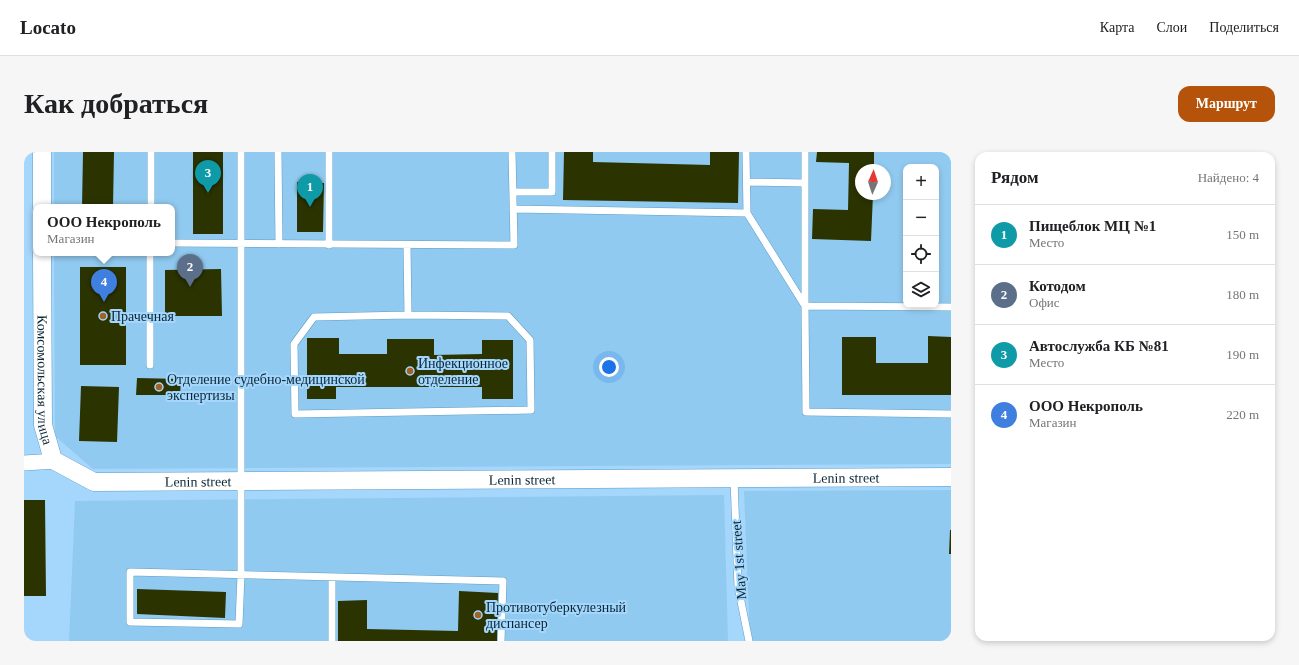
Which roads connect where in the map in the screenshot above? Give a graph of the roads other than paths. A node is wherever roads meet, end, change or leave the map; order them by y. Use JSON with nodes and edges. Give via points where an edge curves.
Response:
{"nodes":[{"id":1,"x":42,"y":152,"type":"edge"},
{"id":2,"x":151,"y":152,"type":"edge"},
{"id":3,"x":241,"y":152,"type":"edge"},
{"id":4,"x":278,"y":152,"type":"edge"},
{"id":5,"x":329,"y":152,"type":"edge"},
{"id":6,"x":512,"y":152,"type":"edge"},
{"id":7,"x":552,"y":152,"type":"edge"},
{"id":8,"x":746,"y":152,"type":"edge"},
{"id":9,"x":805,"y":152,"type":"edge"},
{"id":10,"x":747,"y":182,"type":"junction"},
{"id":11,"x":805,"y":183,"type":"junction"},
{"id":12,"x":513,"y":192,"type":"junction"},
{"id":13,"x":42,"y":204,"type":"edge"},
{"id":14,"x":151,"y":204,"type":"edge"},
{"id":15,"x":513,"y":209,"type":"junction"},
{"id":16,"x":747,"y":213,"type":"junction"},
{"id":17,"x":175,"y":243,"type":"edge"},
{"id":18,"x":241,"y":244,"type":"junction"},
{"id":19,"x":279,"y":244,"type":"junction"},
{"id":20,"x":329,"y":245,"type":"junction"},
{"id":21,"x":407,"y":245,"type":"junction"},
{"id":22,"x":42,"y":256,"type":"edge"},
{"id":23,"x":150,"y":256,"type":"edge"},
{"id":24,"x":806,"y":306,"type":"junction"},
{"id":25,"x":951,"y":307,"type":"edge"},
{"id":26,"x":408,"y":315,"type":"junction"},
{"id":27,"x":150,"y":365,"type":"dead end"},
{"id":28,"x":951,"y":414,"type":"edge"},
{"id":29,"x":56,"y":461,"type":"junction"},
{"id":30,"x":24,"y":463,"type":"edge"},
{"id":31,"x":951,"y":478,"type":"edge"},
{"id":32,"x":734,"y":479,"type":"junction"},
{"id":33,"x":241,"y":480,"type":"junction"},
{"id":34,"x":94,"y":482,"type":"joint"},
{"id":35,"x":241,"y":575,"type":"junction"},
{"id":36,"x":332,"y":578,"type":"junction"},
{"id":37,"x":332,"y":641,"type":"edge"},
{"id":38,"x":502,"y":641,"type":"edge"},
{"id":39,"x":749,"y":641,"type":"edge"}],
"edges":[{"from":1,"to":13,"type":"street"},
{"from":2,"to":14,"type":"lane"},
{"from":3,"to":18,"type":"lane"},
{"from":4,"to":19,"type":"lane"},
{"from":5,"to":20,"type":"lane"},
{"from":6,"to":12,"type":"lane"},
{"from":7,"to":12,"type":"lane","via":[[552,192]]},
{"from":8,"to":10,"type":"lane"},
{"from":9,"to":11,"type":"lane"},
{"from":10,"to":11,"type":"lane"},
{"from":10,"to":16,"type":"lane"},
{"from":11,"to":24,"type":"lane"},
{"from":12,"to":15,"type":"lane"},
{"from":15,"to":16,"type":"lane"},
{"from":15,"to":21,"type":"lane","via":[[514,245]]},
{"from":16,"to":24,"type":"lane"},
{"from":17,"to":18,"type":"lane"},
{"from":18,"to":19,"type":"lane"},
{"from":18,"to":33,"type":"lane"},
{"from":19,"to":20,"type":"lane"},
{"from":20,"to":21,"type":"lane"},
{"from":21,"to":26,"type":"lane"},
{"from":22,"to":29,"type":"street","name":"Комсомольская улица","via":[[43,425],[53,460]]},
{"from":23,"to":27,"type":"lane"},
{"from":24,"to":25,"type":"lane"},
{"from":24,"to":28,"type":"lane","via":[[806,412]]},
{"from":26,"to":26,"type":"lane","via":[[314,317],[294,344],[295,414],[531,410],[530,340],[508,316]]},
{"from":29,"to":30,"type":"street"},
{"from":29,"to":34,"type":"street","name":"Комсомольская улица"},
{"from":31,"to":32,"type":"street","name":"Lenin street"},
{"from":32,"to":33,"type":"street","name":"Lenin street"},
{"from":32,"to":39,"type":"lane","name":"May 1st street","via":[[738,587]]},
{"from":33,"to":34,"type":"street","name":"Lenin street"},
{"from":33,"to":35,"type":"lane"},
{"from":35,"to":35,"type":"lane","via":[[130,572],[130,622],[238,624]]},
{"from":35,"to":36,"type":"lane"},
{"from":36,"to":37,"type":"lane"},
{"from":36,"to":38,"type":"lane","via":[[503,581]]}]}
